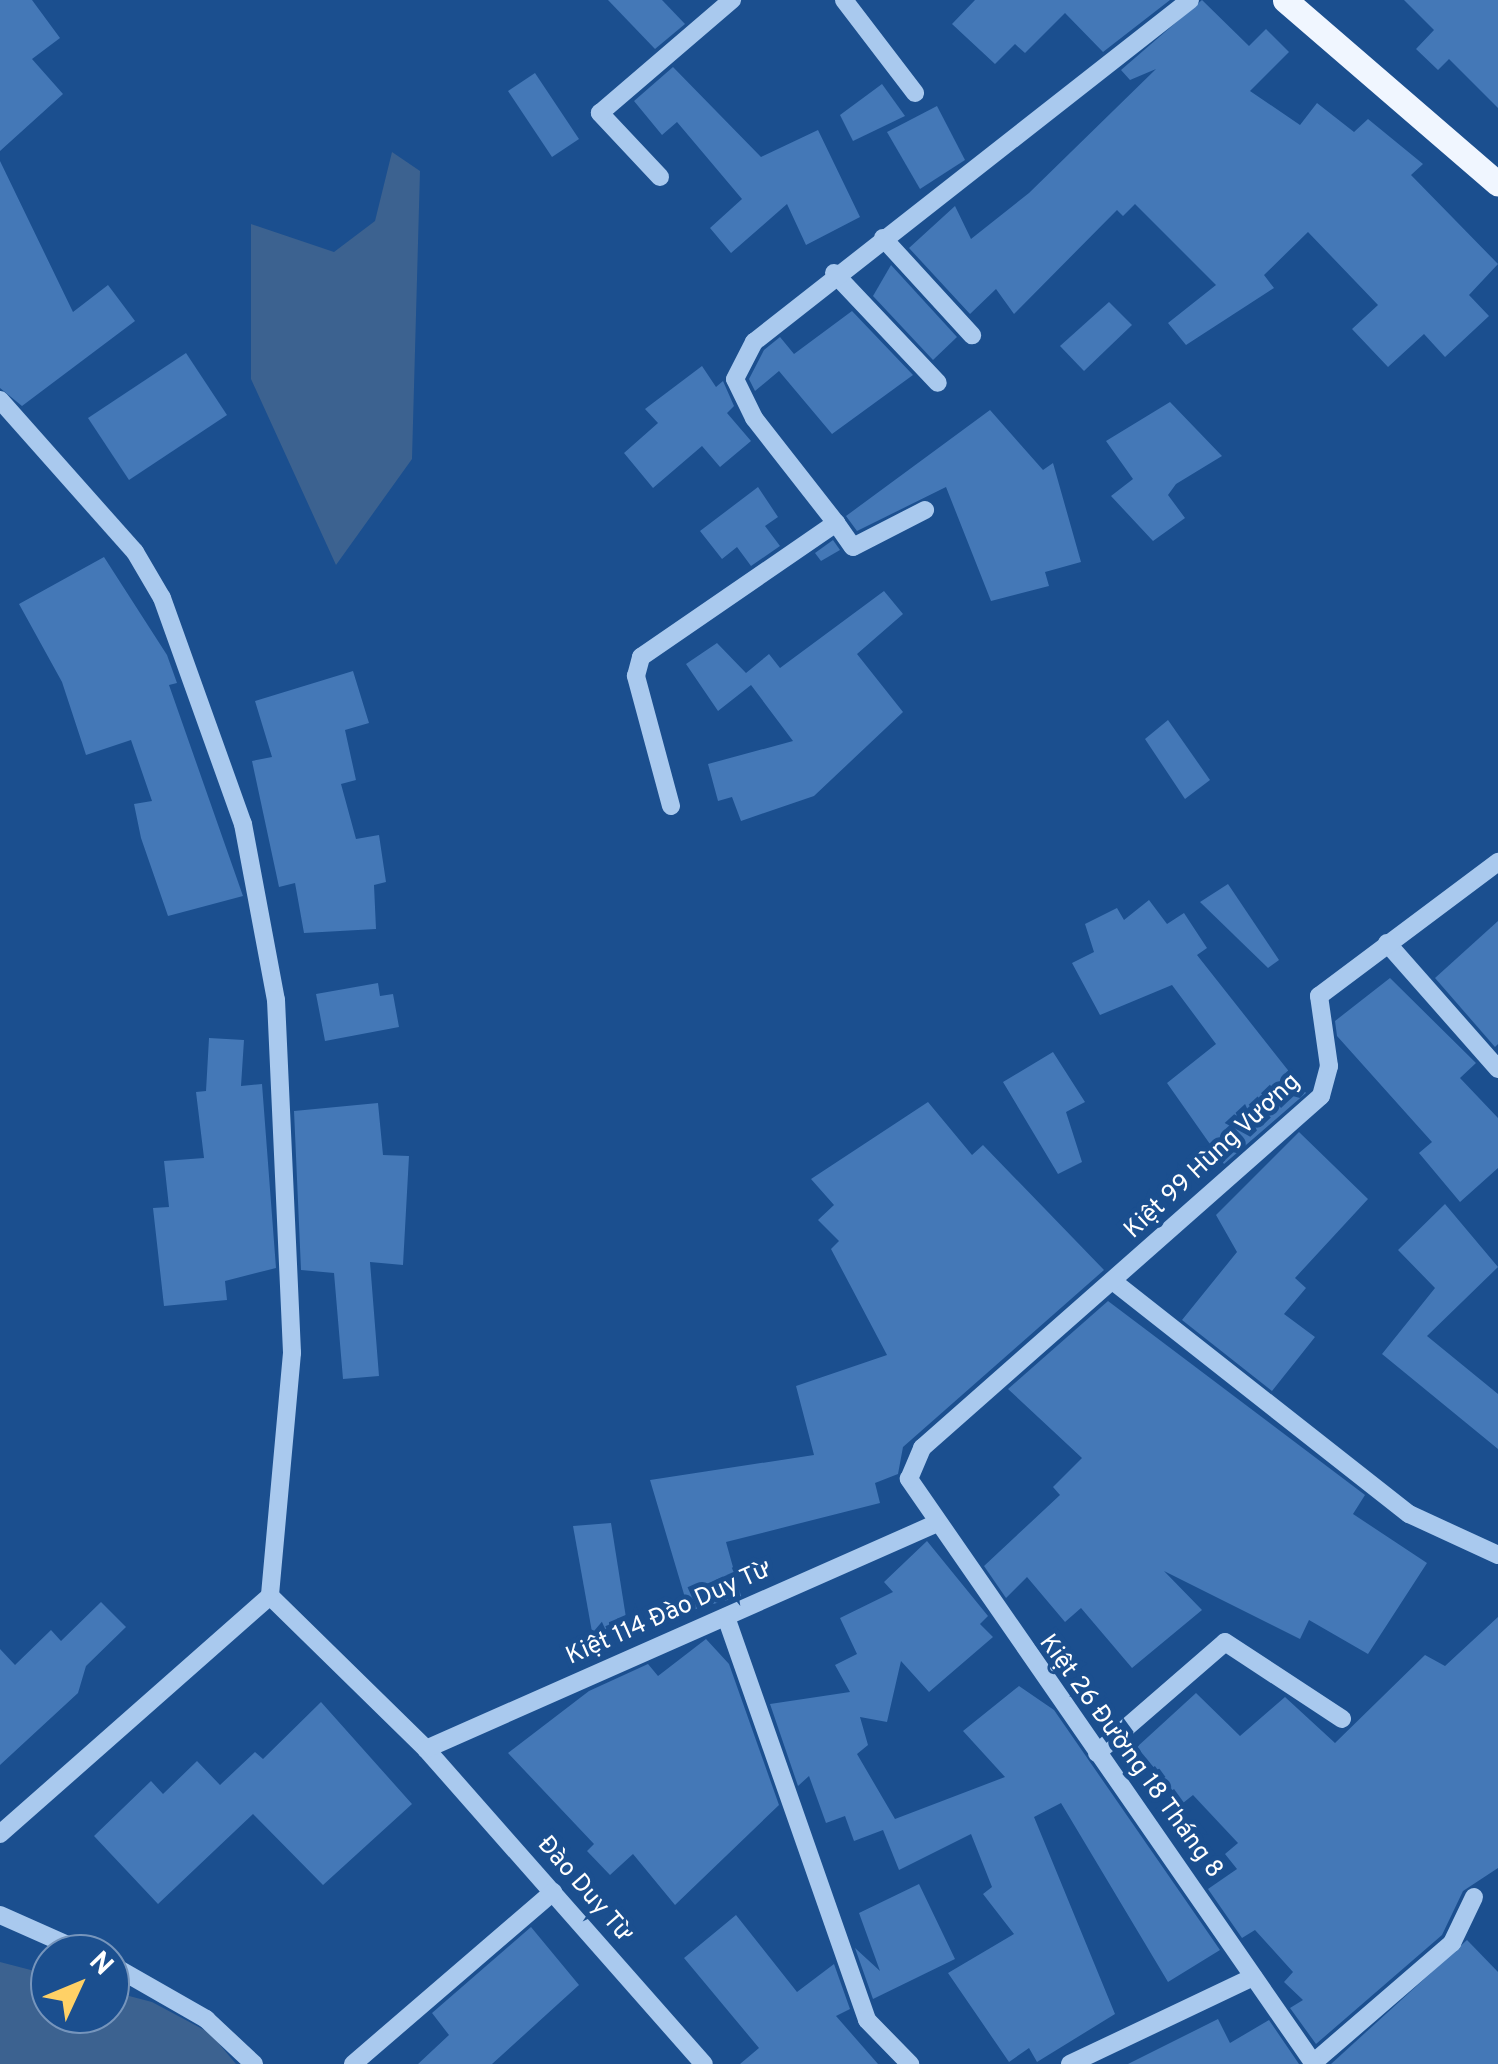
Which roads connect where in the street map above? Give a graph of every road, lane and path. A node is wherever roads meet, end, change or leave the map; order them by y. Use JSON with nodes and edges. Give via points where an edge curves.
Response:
{"nodes":[{"id":1,"x":732,"y":0,"type":"edge"},
{"id":2,"x":844,"y":0,"type":"edge"},
{"id":3,"x":1190,"y":0,"type":"edge"},
{"id":4,"x":1285,"y":0,"type":"edge"},
{"id":5,"x":915,"y":94,"type":"dead end"},
{"id":6,"x":660,"y":176,"type":"dead end"},
{"id":7,"x":1498,"y":184,"type":"edge"},
{"id":8,"x":883,"y":238,"type":"junction"},
{"id":9,"x":834,"y":274,"type":"junction"},
{"id":10,"x":972,"y":335,"type":"dead end"},
{"id":11,"x":938,"y":383,"type":"dead end"},
{"id":12,"x":0,"y":400,"type":"edge"},
{"id":13,"x":925,"y":510,"type":"dead end"},
{"id":14,"x":836,"y":523,"type":"junction"},
{"id":15,"x":671,"y":806,"type":"dead end"},
{"id":16,"x":1498,"y":862,"type":"edge"},
{"id":17,"x":1388,"y":943,"type":"junction"},
{"id":18,"x":1498,"y":1069,"type":"edge"},
{"id":19,"x":1114,"y":1282,"type":"junction"},
{"id":20,"x":908,"y":1479,"type":"joint"},
{"id":21,"x":933,"y":1525,"type":"junction"},
{"id":22,"x":1498,"y":1555,"type":"edge"},
{"id":23,"x":270,"y":1596,"type":"junction"},
{"id":24,"x":726,"y":1616,"type":"junction"},
{"id":25,"x":1342,"y":1719,"type":"dead end"},
{"id":26,"x":426,"y":1749,"type":"junction"},
{"id":27,"x":1097,"y":1752,"type":"junction"},
{"id":28,"x":0,"y":1834,"type":"edge"},
{"id":29,"x":553,"y":1892,"type":"junction"},
{"id":30,"x":1474,"y":1897,"type":"dead end"},
{"id":31,"x":0,"y":1915,"type":"edge"},
{"id":32,"x":43,"y":1934,"type":"edge"},
{"id":33,"x":130,"y":1975,"type":"edge"},
{"id":34,"x":1253,"y":1977,"type":"junction"},
{"id":35,"x":254,"y":2064,"type":"edge"},
{"id":36,"x":353,"y":2064,"type":"edge"},
{"id":37,"x":704,"y":2064,"type":"edge"},
{"id":38,"x":910,"y":2064,"type":"edge"},
{"id":39,"x":1070,"y":2064,"type":"edge"},
{"id":40,"x":1314,"y":2064,"type":"edge"}],
"edges":[{"from":1,"to":6,"type":"street","via":[[600,112]]},
{"from":2,"to":5,"type":"street"},
{"from":3,"to":8,"type":"street","via":[[1116,66]]},
{"from":4,"to":7,"type":"main road"},
{"from":8,"to":9,"type":"street"},
{"from":8,"to":10,"type":"street"},
{"from":9,"to":11,"type":"street"},
{"from":9,"to":14,"type":"street","via":[[754,342],[735,379]]},
{"from":12,"to":23,"type":"street","via":[[135,552],[162,598],[204,698],[263,906],[292,1353]]},
{"from":13,"to":14,"type":"street","via":[[853,547]]},
{"from":14,"to":15,"type":"street","via":[[641,657],[636,676]]},
{"from":16,"to":17,"type":"street","name":"Kiệt 99 Hùng Vương"},
{"from":17,"to":18,"type":"street"},
{"from":17,"to":19,"type":"street","name":"Kiệt 99 Hùng Vương","via":[[1319,996],[1329,1066],[1322,1096]]},
{"from":19,"to":20,"type":"street","name":"Kiệt 99 Hùng Vương","via":[[922,1448]]},
{"from":19,"to":22,"type":"street","via":[[1409,1514]]},
{"from":20,"to":21,"type":"street","name":"Kiệt 26 Đường 18 Tháng 8"},
{"from":21,"to":24,"type":"street","name":"Kiệt 114 Đào Duy Từ"},
{"from":21,"to":27,"type":"street","name":"Kiệt 26 Đường 18 Tháng 8"},
{"from":23,"to":26,"type":"street","name":"Đào Duy Từ"},
{"from":23,"to":28,"type":"street"},
{"from":24,"to":26,"type":"street","name":"Kiệt 114 Đào Duy Từ"},
{"from":24,"to":38,"type":"street","via":[[867,2020]]},
{"from":25,"to":27,"type":"street","via":[[1225,1642]]},
{"from":26,"to":29,"type":"street","name":"Đào Duy Từ"},
{"from":27,"to":34,"type":"street","name":"Kiệt 26 Đường 18 Tháng 8"},
{"from":29,"to":36,"type":"street"},
{"from":29,"to":37,"type":"street","name":"Đào Duy Từ"},
{"from":30,"to":40,"type":"street","via":[[1452,1943]]},
{"from":31,"to":32,"type":"street"},
{"from":33,"to":35,"type":"street","via":[[206,2019]]},
{"from":34,"to":39,"type":"street"},
{"from":34,"to":40,"type":"street","name":"Kiệt 26 Đường 18 Tháng 8"}]}
